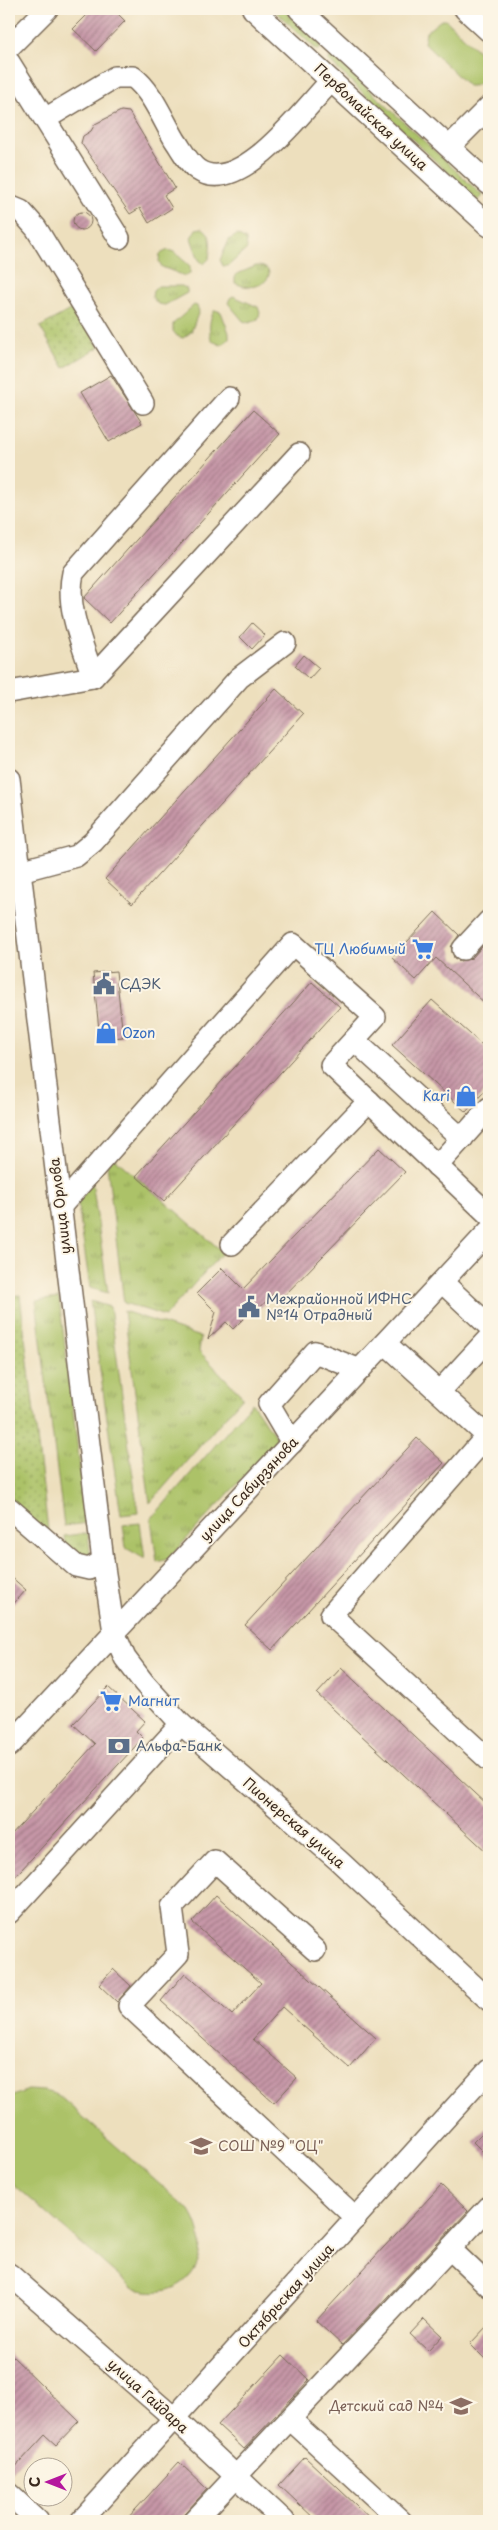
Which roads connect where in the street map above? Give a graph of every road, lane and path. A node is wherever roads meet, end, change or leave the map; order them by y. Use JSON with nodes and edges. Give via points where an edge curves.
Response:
{"nodes":[{"id":1,"x":47,"y":9,"type":"edge"},
{"id":2,"x":299,"y":9,"type":"edge"},
{"id":3,"x":465,"y":9,"type":"edge"},
{"id":4,"x":260,"y":11,"type":"edge"},
{"id":5,"x":489,"y":31,"type":"edge"},
{"id":6,"x":9,"y":47,"type":"edge"},
{"id":7,"x":9,"y":62,"type":"edge"},
{"id":8,"x":331,"y":81,"type":"junction"},
{"id":9,"x":489,"y":107,"type":"edge"},
{"id":10,"x":45,"y":119,"type":"junction"},
{"id":11,"x":450,"y":146,"type":"junction"},
{"id":12,"x":489,"y":184,"type":"edge"},
{"id":13,"x":9,"y":206,"type":"edge"},
{"id":14,"x":486,"y":218,"type":"edge"},
{"id":15,"x":119,"y":238,"type":"dead end"},
{"id":16,"x":229,"y":398,"type":"dead end"},
{"id":17,"x":143,"y":403,"type":"dead end"},
{"id":18,"x":299,"y":454,"type":"dead end"},
{"id":19,"x":286,"y":643,"type":"dead end"},
{"id":20,"x":92,"y":677,"type":"junction"},
{"id":21,"x":9,"y":692,"type":"edge"},
{"id":22,"x":9,"y":779,"type":"edge"},
{"id":23,"x":11,"y":810,"type":"edge"},
{"id":24,"x":20,"y":871,"type":"junction"},
{"id":25,"x":489,"y":921,"type":"edge"},
{"id":26,"x":463,"y":950,"type":"dead end"},
{"id":27,"x":354,"y":1040,"type":"junction"},
{"id":28,"x":369,"y":1101,"type":"junction"},
{"id":29,"x":489,"y":1108,"type":"edge"},
{"id":30,"x":462,"y":1139,"type":"junction"},
{"id":31,"x":438,"y":1166,"type":"junction"},
{"id":32,"x":60,"y":1207,"type":"junction"},
{"id":33,"x":489,"y":1215,"type":"edge"},
{"id":34,"x":489,"y":1231,"type":"edge"},
{"id":35,"x":232,"y":1244,"type":"dead end"},
{"id":36,"x":442,"y":1282,"type":"junction"},
{"id":37,"x":487,"y":1323,"type":"edge"},
{"id":38,"x":385,"y":1343,"type":"junction"},
{"id":39,"x":360,"y":1370,"type":"junction"},
{"id":40,"x":439,"y":1392,"type":"junction"},
{"id":41,"x":292,"y":1443,"type":"junction"},
{"id":42,"x":10,"y":1512,"type":"edge"},
{"id":43,"x":103,"y":1561,"type":"junction"},
{"id":44,"x":114,"y":1632,"type":"junction"},
{"id":45,"x":181,"y":1724,"type":"junction"},
{"id":46,"x":9,"y":1746,"type":"edge"},
{"id":47,"x":489,"y":1760,"type":"edge"},
{"id":48,"x":9,"y":1913,"type":"edge"},
{"id":49,"x":315,"y":1950,"type":"dead end"},
{"id":50,"x":489,"y":2000,"type":"edge"},
{"id":51,"x":489,"y":2070,"type":"edge"},
{"id":52,"x":489,"y":2207,"type":"edge"},
{"id":53,"x":356,"y":2218,"type":"junction"},
{"id":54,"x":450,"y":2249,"type":"junction"},
{"id":55,"x":9,"y":2274,"type":"edge"},
{"id":56,"x":489,"y":2286,"type":"edge"},
{"id":57,"x":175,"y":2419,"type":"junction"},
{"id":58,"x":290,"y":2419,"type":"junction"},
{"id":59,"x":236,"y":2477,"type":"junction"},
{"id":60,"x":9,"y":2494,"type":"edge"},
{"id":61,"x":38,"y":2521,"type":"edge"},
{"id":62,"x":81,"y":2521,"type":"edge"},
{"id":63,"x":194,"y":2521,"type":"edge"},
{"id":64,"x":284,"y":2521,"type":"edge"},
{"id":65,"x":401,"y":2521,"type":"edge"}],
"edges":[{"from":1,"to":6,"type":"street"},
{"from":2,"to":11,"type":"street"},
{"from":3,"to":5,"type":"street"},
{"from":4,"to":8,"type":"street","name":"Первомайская улица"},
{"from":7,"to":10,"type":"street"},
{"from":8,"to":10,"type":"street","via":[[261,155],[227,175],[208,174],[191,162],[133,77],[115,77]]},
{"from":8,"to":14,"type":"street","name":"Первомайская улица"},
{"from":9,"to":11,"type":"street"},
{"from":10,"to":15,"type":"street"},
{"from":11,"to":12,"type":"street"},
{"from":13,"to":17,"type":"street","via":[[21,211],[36,228]]},
{"from":16,"to":20,"type":"street","via":[[73,573],[70,600]]},
{"from":18,"to":20,"type":"street"},
{"from":19,"to":24,"type":"street","via":[[239,678],[93,842],[76,856]]},
{"from":20,"to":21,"type":"street"},
{"from":22,"to":23,"type":"street","name":"улица Орлова"},
{"from":23,"to":24,"type":"street","name":"улица Орлова"},
{"from":24,"to":32,"type":"street","name":"улица Орлова"},
{"from":25,"to":26,"type":"street"},
{"from":27,"to":28,"type":"street","via":[[331,1065]]},
{"from":27,"to":30,"type":"street"},
{"from":27,"to":32,"type":"street","via":[[375,1017],[293,944]]},
{"from":28,"to":31,"type":"street"},
{"from":28,"to":35,"type":"street"},
{"from":29,"to":30,"type":"street"},
{"from":30,"to":31,"type":"street"},
{"from":31,"to":33,"type":"street"},
{"from":32,"to":43,"type":"street","name":"улица Орлова"},
{"from":34,"to":36,"type":"street","name":"улица Сабирзянова"},
{"from":36,"to":37,"type":"street"},
{"from":36,"to":38,"type":"street","name":"улица Сабирзянова"},
{"from":37,"to":40,"type":"street"},
{"from":38,"to":39,"type":"street","name":"улица Сабирзянова"},
{"from":38,"to":40,"type":"street"},
{"from":39,"to":41,"type":"street","name":"улица Сабирзянова"},
{"from":39,"to":41,"type":"street","via":[[315,1352],[269,1404]]},
{"from":40,"to":47,"type":"street","via":[[487,1436],[332,1615]]},
{"from":41,"to":44,"type":"street","name":"улица Сабирзянова"},
{"from":42,"to":43,"type":"street","via":[[76,1566],[89,1569]]},
{"from":43,"to":44,"type":"street","name":"улица Орлова"},
{"from":44,"to":45,"type":"street","name":"Пионерская улица","via":[[125,1658]]},
{"from":44,"to":46,"type":"street","name":"улица Сабирзянова"},
{"from":45,"to":48,"type":"street"},
{"from":45,"to":50,"type":"street","name":"Пионерская улица","via":[[338,1860]]},
{"from":49,"to":53,"type":"street","via":[[215,1861],[172,1906],[178,1954],[129,2006]]},
{"from":51,"to":53,"type":"street","name":"Октябрьская улица"},
{"from":52,"to":54,"type":"street"},
{"from":53,"to":57,"type":"street","name":"Октябрьская улица"},
{"from":54,"to":56,"type":"street"},
{"from":54,"to":58,"type":"street"},
{"from":55,"to":57,"type":"street","name":"улица Гайдара"},
{"from":57,"to":59,"type":"street","name":"улица Гайдара"},
{"from":57,"to":62,"type":"street","name":"Октябрьская улица"},
{"from":58,"to":59,"type":"street"},
{"from":58,"to":65,"type":"street"},
{"from":59,"to":63,"type":"street"},
{"from":59,"to":64,"type":"street","name":"улица Гайдара"},
{"from":60,"to":61,"type":"street"}]}
